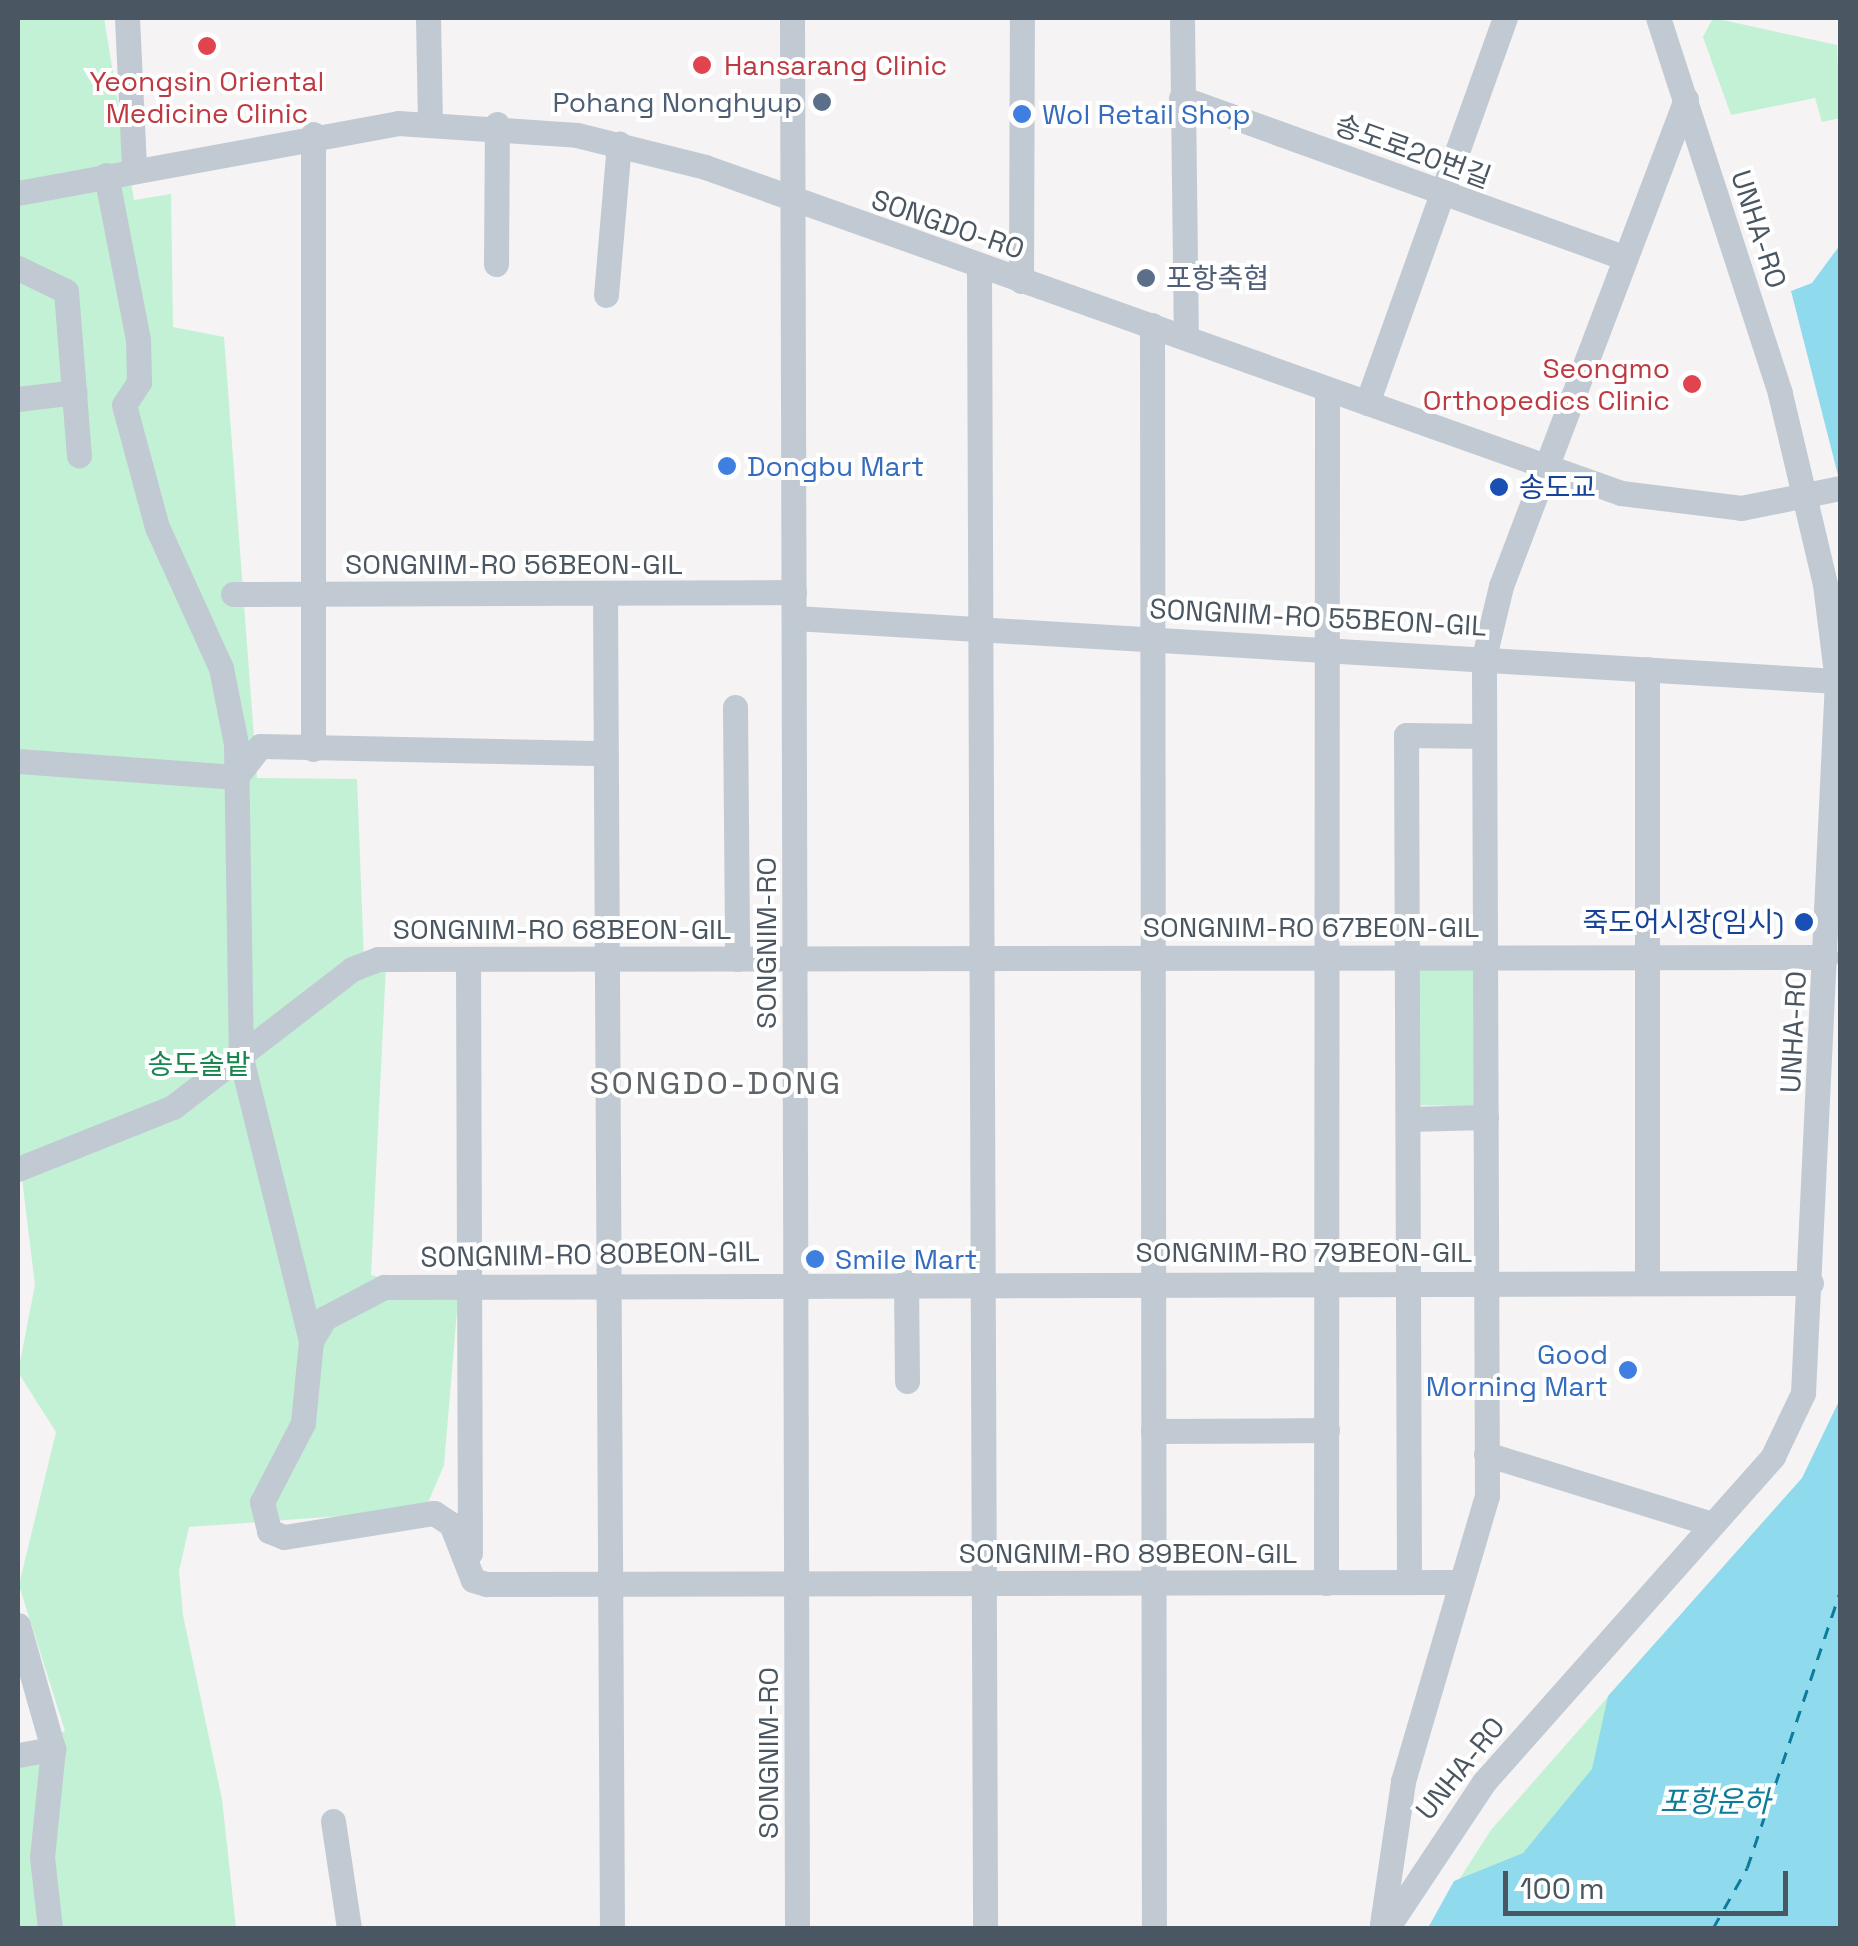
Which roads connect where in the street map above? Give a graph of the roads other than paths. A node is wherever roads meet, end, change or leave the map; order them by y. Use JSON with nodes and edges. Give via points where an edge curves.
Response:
{"nodes":[{"id":1,"x":126,"y":18,"type":"edge"},
{"id":2,"x":428,"y":18,"type":"edge"},
{"id":3,"x":792,"y":18,"type":"edge"},
{"id":4,"x":1022,"y":18,"type":"edge"},
{"id":5,"x":1182,"y":18,"type":"edge"},
{"id":6,"x":1505,"y":18,"type":"edge"},
{"id":7,"x":1658,"y":18,"type":"edge"},
{"id":8,"x":1181,"y":98,"type":"junction"},
{"id":9,"x":1686,"y":99,"type":"junction"},
{"id":10,"x":430,"y":122,"type":"junction"},
{"id":11,"x":497,"y":124,"type":"junction"},
{"id":12,"x":312,"y":134,"type":"junction"},
{"id":13,"x":619,"y":144,"type":"junction"},
{"id":14,"x":134,"y":169,"type":"junction"},
{"id":15,"x":106,"y":175,"type":"junction"},
{"id":16,"x":18,"y":193,"type":"edge"},
{"id":17,"x":1444,"y":194,"type":"junction"},
{"id":18,"x":793,"y":199,"type":"junction"},
{"id":19,"x":1626,"y":258,"type":"junction"},
{"id":20,"x":496,"y":264,"type":"dead end"},
{"id":21,"x":979,"y":267,"type":"junction"},
{"id":22,"x":18,"y":268,"type":"edge"},
{"id":23,"x":1021,"y":281,"type":"junction"},
{"id":24,"x":606,"y":295,"type":"dead end"},
{"id":25,"x":1152,"y":325,"type":"junction"},
{"id":26,"x":1186,"y":337,"type":"junction"},
{"id":27,"x":1327,"y":389,"type":"junction"},
{"id":28,"x":75,"y":392,"type":"junction"},
{"id":29,"x":18,"y":398,"type":"edge"},
{"id":30,"x":1367,"y":403,"type":"junction"},
{"id":31,"x":79,"y":455,"type":"dead end"},
{"id":32,"x":1550,"y":469,"type":"junction"},
{"id":33,"x":1840,"y":488,"type":"edge"},
{"id":34,"x":1807,"y":497,"type":"junction"},
{"id":35,"x":794,"y":592,"type":"junction"},
{"id":36,"x":233,"y":594,"type":"dead end"},
{"id":37,"x":316,"y":594,"type":"junction"},
{"id":38,"x":606,"y":596,"type":"junction"},
{"id":39,"x":796,"y":618,"type":"junction"},
{"id":40,"x":980,"y":629,"type":"junction"},
{"id":41,"x":1151,"y":637,"type":"junction"},
{"id":42,"x":1326,"y":648,"type":"junction"},
{"id":43,"x":1484,"y":657,"type":"junction"},
{"id":44,"x":1648,"y":669,"type":"junction"},
{"id":45,"x":1837,"y":681,"type":"junction"},
{"id":46,"x":735,"y":707,"type":"dead end"},
{"id":47,"x":1484,"y":736,"type":"junction"},
{"id":48,"x":313,"y":749,"type":"junction"},
{"id":49,"x":606,"y":753,"type":"junction"},
{"id":50,"x":18,"y":761,"type":"edge"},
{"id":51,"x":236,"y":777,"type":"junction"},
{"id":52,"x":1327,"y":956,"type":"junction"},
{"id":53,"x":1408,"y":956,"type":"junction"},
{"id":54,"x":1488,"y":956,"type":"junction"},
{"id":55,"x":1826,"y":957,"type":"junction"},
{"id":56,"x":980,"y":958,"type":"junction"},
{"id":57,"x":1150,"y":958,"type":"junction"},
{"id":58,"x":1648,"y":958,"type":"junction"},
{"id":59,"x":737,"y":959,"type":"junction"},
{"id":60,"x":796,"y":959,"type":"junction"},
{"id":61,"x":468,"y":960,"type":"junction"},
{"id":62,"x":610,"y":960,"type":"junction"},
{"id":63,"x":241,"y":1058,"type":"junction"},
{"id":64,"x":1486,"y":1117,"type":"junction"},
{"id":65,"x":1408,"y":1119,"type":"junction"},
{"id":66,"x":18,"y":1169,"type":"edge"},
{"id":67,"x":1328,"y":1281,"type":"junction"},
{"id":68,"x":797,"y":1282,"type":"junction"},
{"id":69,"x":906,"y":1282,"type":"junction"},
{"id":70,"x":981,"y":1282,"type":"junction"},
{"id":71,"x":1409,"y":1282,"type":"junction"},
{"id":72,"x":1486,"y":1282,"type":"junction"},
{"id":73,"x":1647,"y":1282,"type":"junction"},
{"id":74,"x":1152,"y":1283,"type":"junction"},
{"id":75,"x":1811,"y":1283,"type":"junction"},
{"id":76,"x":615,"y":1284,"type":"junction"},
{"id":77,"x":468,"y":1285,"type":"junction"},
{"id":78,"x":311,"y":1341,"type":"junction"},
{"id":79,"x":907,"y":1381,"type":"dead end"},
{"id":80,"x":1327,"y":1430,"type":"junction"},
{"id":81,"x":1153,"y":1431,"type":"junction"},
{"id":82,"x":1486,"y":1454,"type":"junction"},
{"id":83,"x":1712,"y":1524,"type":"junction"},
{"id":84,"x":470,"y":1573,"type":"junction"},
{"id":85,"x":1409,"y":1582,"type":"junction"},
{"id":86,"x":1459,"y":1582,"type":"junction"},
{"id":87,"x":1153,"y":1583,"type":"junction"},
{"id":88,"x":1326,"y":1583,"type":"junction"},
{"id":89,"x":611,"y":1584,"type":"junction"},
{"id":90,"x":798,"y":1584,"type":"junction"},
{"id":91,"x":983,"y":1584,"type":"junction"},
{"id":92,"x":18,"y":1625,"type":"edge"},
{"id":93,"x":53,"y":1749,"type":"junction"},
{"id":94,"x":18,"y":1755,"type":"edge"},
{"id":95,"x":332,"y":1821,"type":"dead end"},
{"id":96,"x":50,"y":1928,"type":"edge"},
{"id":97,"x":349,"y":1928,"type":"edge"},
{"id":98,"x":612,"y":1928,"type":"edge"},
{"id":99,"x":798,"y":1928,"type":"edge"},
{"id":100,"x":985,"y":1928,"type":"edge"},
{"id":101,"x":1154,"y":1928,"type":"edge"},
{"id":102,"x":1384,"y":1928,"type":"edge"}],
"edges":[{"from":1,"to":14,"type":"street"},
{"from":2,"to":10,"type":"street"},
{"from":3,"to":18,"type":"street","name":"SONGNIM-RO"},
{"from":4,"to":23,"type":"street"},
{"from":5,"to":8,"type":"street"},
{"from":6,"to":17,"type":"street"},
{"from":7,"to":9,"type":"street","name":"UNHA-RO"},
{"from":8,"to":17,"type":"street","name":"송도로20번길"},
{"from":8,"to":26,"type":"street"},
{"from":9,"to":19,"type":"street"},
{"from":9,"to":34,"type":"street","name":"UNHA-RO"},
{"from":10,"to":11,"type":"street","name":"SONGDO-RO"},
{"from":10,"to":12,"type":"street","name":"SONGDO-RO"},
{"from":11,"to":13,"type":"street","name":"SONGDO-RO"},
{"from":11,"to":20,"type":"street"},
{"from":12,"to":14,"type":"street","name":"SONGDO-RO"},
{"from":12,"to":37,"type":"street"},
{"from":13,"to":18,"type":"street","name":"SONGDO-RO"},
{"from":13,"to":24,"type":"street"},
{"from":14,"to":15,"type":"street","name":"SONGDO-RO"},
{"from":15,"to":16,"type":"street","name":"SONGDO-RO"},
{"from":15,"to":51,"type":"street","via":[[138,340],[138,382],[124,405],[157,528],[220,668]]},
{"from":17,"to":19,"type":"street","name":"송도로20번길"},
{"from":17,"to":30,"type":"street"},
{"from":18,"to":21,"type":"street","name":"SONGDO-RO"},
{"from":18,"to":35,"type":"street","name":"SONGNIM-RO"},
{"from":19,"to":32,"type":"street"},
{"from":21,"to":23,"type":"street","name":"SONGDO-RO"},
{"from":21,"to":40,"type":"street"},
{"from":22,"to":28,"type":"street","via":[[66,292]]},
{"from":23,"to":25,"type":"street","name":"SONGDO-RO"},
{"from":25,"to":26,"type":"street","name":"SONGDO-RO"},
{"from":25,"to":41,"type":"street"},
{"from":26,"to":27,"type":"street","name":"SONGDO-RO"},
{"from":27,"to":30,"type":"street","name":"SONGDO-RO"},
{"from":27,"to":42,"type":"street"},
{"from":28,"to":29,"type":"street"},
{"from":28,"to":31,"type":"street"},
{"from":30,"to":32,"type":"street","name":"SONGDO-RO"},
{"from":32,"to":34,"type":"street","name":"SONGDO-RO","via":[[1682,505]]},
{"from":32,"to":43,"type":"street","via":[[1501,586]]},
{"from":33,"to":34,"type":"street","name":"SONGDO-RO"},
{"from":34,"to":45,"type":"street","name":"UNHA-RO"},
{"from":35,"to":38,"type":"street","name":"SONGNIM-RO 56BEON-GIL"},
{"from":35,"to":39,"type":"street","name":"SONGNIM-RO"},
{"from":36,"to":37,"type":"street","name":"SONGNIM-RO 56BEON-GIL"},
{"from":37,"to":38,"type":"street","name":"SONGNIM-RO 56BEON-GIL"},
{"from":37,"to":48,"type":"street"},
{"from":38,"to":49,"type":"street"},
{"from":39,"to":40,"type":"street","name":"SONGNIM-RO 55BEON-GIL"},
{"from":39,"to":60,"type":"street","name":"SONGNIM-RO"},
{"from":40,"to":41,"type":"street","name":"SONGNIM-RO 55BEON-GIL"},
{"from":40,"to":56,"type":"street"},
{"from":41,"to":42,"type":"street","name":"SONGNIM-RO 55BEON-GIL"},
{"from":41,"to":57,"type":"street"},
{"from":42,"to":43,"type":"street","name":"SONGNIM-RO 55BEON-GIL"},
{"from":42,"to":52,"type":"street"},
{"from":43,"to":44,"type":"street","name":"SONGNIM-RO 55BEON-GIL"},
{"from":43,"to":47,"type":"street"},
{"from":44,"to":45,"type":"street","name":"SONGNIM-RO 55BEON-GIL"},
{"from":44,"to":58,"type":"street"},
{"from":45,"to":55,"type":"street","name":"UNHA-RO"},
{"from":46,"to":59,"type":"street"},
{"from":47,"to":53,"type":"street","via":[[1406,735]]},
{"from":47,"to":54,"type":"street"},
{"from":48,"to":49,"type":"street"},
{"from":48,"to":51,"type":"street","via":[[260,746]]},
{"from":49,"to":62,"type":"street"},
{"from":50,"to":51,"type":"street"},
{"from":51,"to":63,"type":"street"},
{"from":52,"to":53,"type":"street","name":"SONGNIM-RO 67BEON-GIL"},
{"from":52,"to":57,"type":"street","name":"SONGNIM-RO 67BEON-GIL"},
{"from":52,"to":67,"type":"street"},
{"from":53,"to":54,"type":"street","name":"SONGNIM-RO 67BEON-GIL"},
{"from":53,"to":65,"type":"street"},
{"from":54,"to":58,"type":"street","name":"SONGNIM-RO 67BEON-GIL"},
{"from":54,"to":64,"type":"street"},
{"from":55,"to":58,"type":"street","name":"SONGNIM-RO 67BEON-GIL"},
{"from":55,"to":75,"type":"street","name":"UNHA-RO"},
{"from":56,"to":57,"type":"street","name":"SONGNIM-RO 67BEON-GIL"},
{"from":56,"to":60,"type":"street","name":"SONGNIM-RO 67BEON-GIL"},
{"from":56,"to":70,"type":"street"},
{"from":57,"to":74,"type":"street"},
{"from":58,"to":73,"type":"street"},
{"from":59,"to":60,"type":"street","name":"SONGNIM-RO 68BEON-GIL"},
{"from":59,"to":62,"type":"street","name":"SONGNIM-RO 68BEON-GIL"},
{"from":60,"to":68,"type":"street","name":"SONGNIM-RO"},
{"from":61,"to":62,"type":"street","name":"SONGNIM-RO 68BEON-GIL"},
{"from":61,"to":63,"type":"street","name":"SONGNIM-RO 68BEON-GIL","via":[[364,962]]},
{"from":61,"to":77,"type":"street"},
{"from":62,"to":76,"type":"street"},
{"from":63,"to":66,"type":"street","name":"SONGNIM-RO 68BEON-GIL","via":[[146,1121]]},
{"from":63,"to":78,"type":"street"},
{"from":64,"to":65,"type":"street"},
{"from":64,"to":72,"type":"street"},
{"from":65,"to":71,"type":"street"},
{"from":67,"to":71,"type":"street","name":"SONGNIM-RO 79BEON-GIL"},
{"from":67,"to":74,"type":"street","name":"SONGNIM-RO 79BEON-GIL"},
{"from":67,"to":80,"type":"street"},
{"from":68,"to":69,"type":"street","name":"SONGNIM-RO 79BEON-GIL"},
{"from":68,"to":76,"type":"street","name":"SONGNIM-RO 80BEON-GIL"},
{"from":68,"to":90,"type":"street","name":"SONGNIM-RO"},
{"from":69,"to":70,"type":"street","name":"SONGNIM-RO 79BEON-GIL"},
{"from":69,"to":79,"type":"street"},
{"from":70,"to":74,"type":"street","name":"SONGNIM-RO 79BEON-GIL"},
{"from":70,"to":91,"type":"street"},
{"from":71,"to":72,"type":"street","name":"SONGNIM-RO 79BEON-GIL"},
{"from":71,"to":85,"type":"street"},
{"from":72,"to":73,"type":"street","name":"SONGNIM-RO 79BEON-GIL"},
{"from":72,"to":82,"type":"street"},
{"from":73,"to":75,"type":"street","name":"SONGNIM-RO 79BEON-GIL"},
{"from":74,"to":81,"type":"street"},
{"from":75,"to":83,"type":"street","name":"UNHA-RO","via":[[1796,1414]]},
{"from":76,"to":77,"type":"street","name":"SONGNIM-RO 80BEON-GIL"},
{"from":76,"to":89,"type":"street"},
{"from":77,"to":78,"type":"street","name":"SONGNIM-RO 80BEON-GIL","via":[[384,1286],[325,1318]]},
{"from":77,"to":84,"type":"street"},
{"from":78,"to":84,"type":"street","via":[[303,1424],[262,1502],[269,1531],[284,1538],[434,1514],[451,1524]]},
{"from":80,"to":81,"type":"street"},
{"from":80,"to":88,"type":"street"},
{"from":81,"to":87,"type":"street"},
{"from":82,"to":83,"type":"street"},
{"from":82,"to":86,"type":"street","via":[[1487,1495]]},
{"from":83,"to":102,"type":"street","name":"UNHA-RO","via":[[1475,1793]]},
{"from":84,"to":89,"type":"street","name":"SONGNIM-RO 89BEON-GIL","via":[[486,1584]]},
{"from":85,"to":86,"type":"street","name":"SONGNIM-RO 89BEON-GIL"},
{"from":85,"to":88,"type":"street","name":"SONGNIM-RO 89BEON-GIL"},
{"from":86,"to":102,"type":"street","via":[[1403,1781]]},
{"from":87,"to":88,"type":"street","name":"SONGNIM-RO 89BEON-GIL"},
{"from":87,"to":91,"type":"street","name":"SONGNIM-RO 89BEON-GIL"},
{"from":87,"to":101,"type":"street"},
{"from":89,"to":90,"type":"street","name":"SONGNIM-RO 89BEON-GIL"},
{"from":89,"to":98,"type":"street"},
{"from":90,"to":91,"type":"street","name":"SONGNIM-RO 89BEON-GIL"},
{"from":90,"to":99,"type":"street","name":"SONGNIM-RO"},
{"from":91,"to":100,"type":"street"},
{"from":92,"to":93,"type":"street"},
{"from":93,"to":94,"type":"street"},
{"from":93,"to":96,"type":"street","via":[[42,1856]]},
{"from":95,"to":97,"type":"street"}]}
